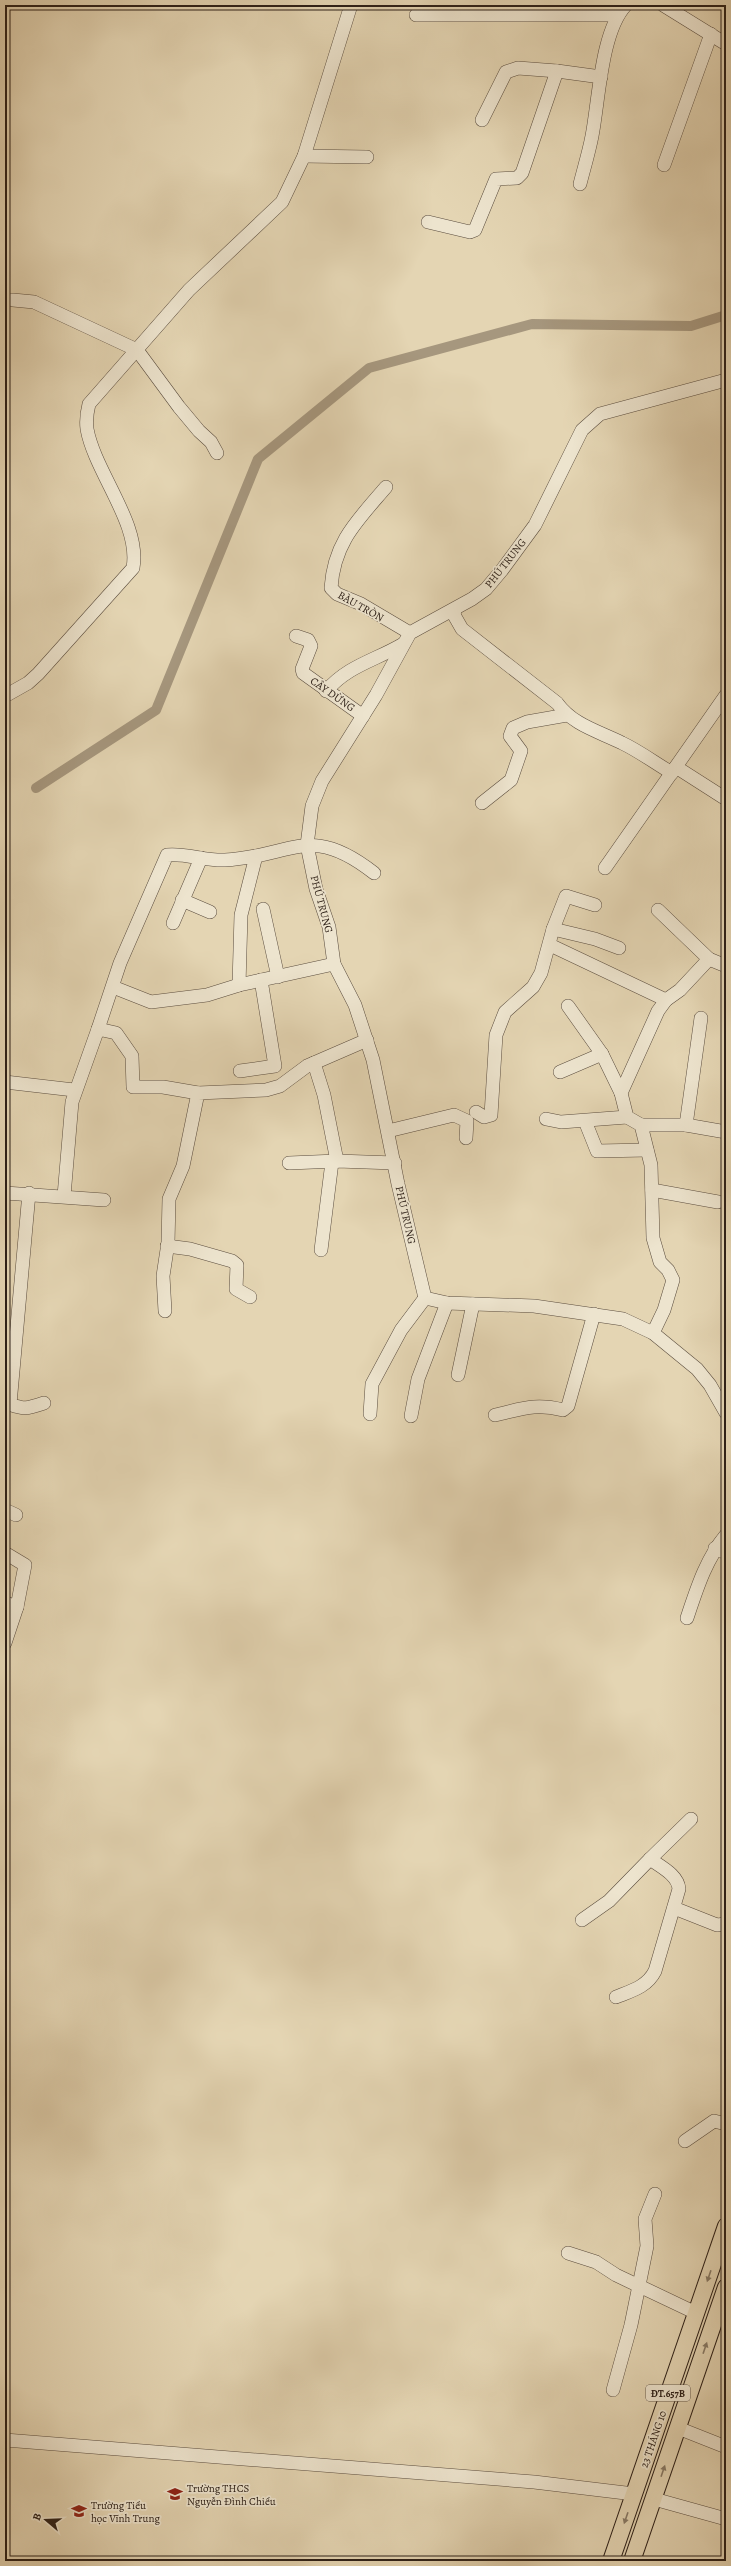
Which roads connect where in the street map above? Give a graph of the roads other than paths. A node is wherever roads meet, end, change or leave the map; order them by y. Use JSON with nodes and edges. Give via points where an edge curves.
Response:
{"nodes":[{"id":1,"x":351,"y":5,"type":"edge"},
{"id":2,"x":626,"y":5,"type":"edge"},
{"id":3,"x":663,"y":5,"type":"edge"},
{"id":4,"x":416,"y":15,"type":"dead end"},
{"id":5,"x":616,"y":15,"type":"junction"},
{"id":6,"x":711,"y":34,"type":"junction"},
{"id":7,"x":726,"y":44,"type":"edge"},
{"id":8,"x":557,"y":71,"type":"junction"},
{"id":9,"x":601,"y":77,"type":"junction"},
{"id":10,"x":482,"y":120,"type":"dead end"},
{"id":11,"x":304,"y":156,"type":"junction"},
{"id":12,"x":367,"y":157,"type":"dead end"},
{"id":13,"x":664,"y":165,"type":"dead end"},
{"id":14,"x":580,"y":184,"type":"dead end"},
{"id":15,"x":428,"y":222,"type":"dead end"},
{"id":16,"x":13,"y":300,"type":"dead end"},
{"id":17,"x":138,"y":350,"type":"junction"},
{"id":18,"x":726,"y":380,"type":"edge"},
{"id":19,"x":217,"y":452,"type":"dead end"},
{"id":20,"x":386,"y":487,"type":"dead end"},
{"id":21,"x":454,"y":610,"type":"junction"},
{"id":22,"x":410,"y":633,"type":"junction"},
{"id":23,"x":296,"y":636,"type":"dead end"},
{"id":24,"x":403,"y":644,"type":"junction"},
{"id":25,"x":326,"y":690,"type":"junction"},
{"id":26,"x":726,"y":695,"type":"edge"},
{"id":27,"x":5,"y":696,"type":"edge"},
{"id":28,"x":567,"y":715,"type":"junction"},
{"id":29,"x":363,"y":716,"type":"junction"},
{"id":30,"x":674,"y":770,"type":"junction"},
{"id":31,"x":726,"y":799,"type":"edge"},
{"id":32,"x":482,"y":802,"type":"dead end"},
{"id":33,"x":307,"y":845,"type":"junction"},
{"id":34,"x":256,"y":856,"type":"junction"},
{"id":35,"x":201,"y":858,"type":"junction"},
{"id":36,"x":605,"y":868,"type":"dead end"},
{"id":37,"x":374,"y":873,"type":"dead end"},
{"id":38,"x":182,"y":900,"type":"junction"},
{"id":39,"x":595,"y":905,"type":"dead end"},
{"id":40,"x":263,"y":909,"type":"dead end"},
{"id":41,"x":658,"y":910,"type":"dead end"},
{"id":42,"x":210,"y":912,"type":"dead end"},
{"id":43,"x":173,"y":923,"type":"dead end"},
{"id":44,"x":553,"y":929,"type":"junction"},
{"id":45,"x":550,"y":945,"type":"junction"},
{"id":46,"x":619,"y":948,"type":"dead end"},
{"id":47,"x":709,"y":959,"type":"junction"},
{"id":48,"x":334,"y":964,"type":"junction"},
{"id":49,"x":726,"y":966,"type":"edge"},
{"id":50,"x":278,"y":977,"type":"junction"},
{"id":51,"x":261,"y":980,"type":"junction"},
{"id":52,"x":239,"y":985,"type":"junction"},
{"id":53,"x":113,"y":987,"type":"junction"},
{"id":54,"x":666,"y":1000,"type":"junction"},
{"id":55,"x":568,"y":1006,"type":"dead end"},
{"id":56,"x":701,"y":1018,"type":"dead end"},
{"id":57,"x":98,"y":1029,"type":"junction"},
{"id":58,"x":367,"y":1040,"type":"junction"},
{"id":59,"x":602,"y":1054,"type":"junction"},
{"id":60,"x":314,"y":1063,"type":"junction"},
{"id":61,"x":240,"y":1071,"type":"dead end"},
{"id":62,"x":560,"y":1072,"type":"dead end"},
{"id":63,"x":5,"y":1082,"type":"edge"},
{"id":64,"x":74,"y":1090,"type":"junction"},
{"id":65,"x":198,"y":1093,"type":"junction"},
{"id":66,"x":621,"y":1093,"type":"junction"},
{"id":67,"x":476,"y":1112,"type":"dead end"},
{"id":68,"x":627,"y":1117,"type":"junction"},
{"id":69,"x":546,"y":1119,"type":"dead end"},
{"id":70,"x":585,"y":1121,"type":"junction"},
{"id":71,"x":641,"y":1125,"type":"junction"},
{"id":72,"x":686,"y":1126,"type":"junction"},
{"id":73,"x":388,"y":1131,"type":"junction"},
{"id":74,"x":726,"y":1132,"type":"edge"},
{"id":75,"x":466,"y":1138,"type":"dead end"},
{"id":76,"x":647,"y":1150,"type":"junction"},
{"id":77,"x":335,"y":1161,"type":"junction"},
{"id":78,"x":289,"y":1163,"type":"dead end"},
{"id":79,"x":395,"y":1163,"type":"junction"},
{"id":80,"x":652,"y":1190,"type":"junction"},
{"id":81,"x":5,"y":1193,"type":"edge"},
{"id":82,"x":29,"y":1193,"type":"junction"},
{"id":83,"x":64,"y":1196,"type":"junction"},
{"id":84,"x":104,"y":1200,"type":"dead end"},
{"id":85,"x":718,"y":1202,"type":"dead end"},
{"id":86,"x":167,"y":1246,"type":"junction"},
{"id":87,"x":321,"y":1250,"type":"dead end"},
{"id":88,"x":250,"y":1297,"type":"dead end"},
{"id":89,"x":425,"y":1298,"type":"junction"},
{"id":90,"x":447,"y":1303,"type":"junction"},
{"id":91,"x":473,"y":1304,"type":"junction"},
{"id":92,"x":165,"y":1311,"type":"dead end"},
{"id":93,"x":594,"y":1314,"type":"junction"},
{"id":94,"x":11,"y":1319,"type":"edge"},
{"id":95,"x":653,"y":1333,"type":"junction"},
{"id":96,"x":458,"y":1375,"type":"dead end"},
{"id":97,"x":44,"y":1403,"type":"dead end"},
{"id":98,"x":7,"y":1404,"type":"edge"},
{"id":99,"x":726,"y":1413,"type":"edge"},
{"id":100,"x":370,"y":1414,"type":"dead end"},
{"id":101,"x":494,"y":1415,"type":"dead end"},
{"id":102,"x":411,"y":1416,"type":"dead end"},
{"id":103,"x":726,"y":1535,"type":"edge"},
{"id":104,"x":720,"y":1551,"type":"edge"},
{"id":105,"x":5,"y":1553,"type":"edge"},
{"id":106,"x":11,"y":1605,"type":"edge"},
{"id":107,"x":687,"y":1618,"type":"dead end"},
{"id":108,"x":5,"y":1643,"type":"edge"},
{"id":109,"x":691,"y":1819,"type":"dead end"},
{"id":110,"x":650,"y":1859,"type":"junction"},
{"id":111,"x":674,"y":1908,"type":"junction"},
{"id":112,"x":582,"y":1920,"type":"dead end"},
{"id":113,"x":726,"y":1924,"type":"edge"},
{"id":114,"x":616,"y":1997,"type":"dead end"},
{"id":115,"x":726,"y":2124,"type":"edge"},
{"id":116,"x":685,"y":2141,"type":"dead end"},
{"id":117,"x":655,"y":2194,"type":"dead end"},
{"id":118,"x":726,"y":2226,"type":"edge"},
{"id":119,"x":568,"y":2253,"type":"dead end"},
{"id":120,"x":637,"y":2286,"type":"junction"},
{"id":121,"x":726,"y":2287,"type":"edge"},
{"id":122,"x":696,"y":2313,"type":"junction"},
{"id":123,"x":614,"y":2390,"type":"dead end"},
{"id":124,"x":678,"y":2428,"type":"junction"},
{"id":125,"x":5,"y":2440,"type":"edge"},
{"id":126,"x":726,"y":2447,"type":"edge"},
{"id":127,"x":634,"y":2494,"type":"junction"},
{"id":128,"x":654,"y":2498,"type":"junction"},
{"id":129,"x":726,"y":2519,"type":"edge"},
{"id":130,"x":611,"y":2561,"type":"edge"},
{"id":131,"x":632,"y":2561,"type":"edge"}],
"edges":[{"from":1,"to":11,"type":"street"},
{"from":2,"to":5,"type":"street"},
{"from":3,"to":6,"type":"street"},
{"from":4,"to":5,"type":"street"},
{"from":5,"to":9,"type":"street"},
{"from":6,"to":7,"type":"street"},
{"from":6,"to":13,"type":"street"},
{"from":8,"to":9,"type":"street"},
{"from":8,"to":10,"type":"street","via":[[518,68],[506,72]]},
{"from":8,"to":15,"type":"street","via":[[522,174],[517,178],[496,178],[476,230],[470,232]]},
{"from":9,"to":14,"type":"street","via":[[592,137]]},
{"from":11,"to":12,"type":"street"},
{"from":11,"to":17,"type":"street","via":[[282,202],[189,290]]},
{"from":16,"to":17,"type":"street","via":[[34,302]]},
{"from":17,"to":19,"type":"street","via":[[179,407]]},
{"from":17,"to":27,"type":"street","via":[[89,404],[87,417],[87,429],[99,463],[129,534],[134,558],[133,568],[38,674]]},
{"from":18,"to":21,"type":"street","name":"PHÚ TRUNG","via":[[600,414],[582,430],[535,524],[513,557],[486,589]]},
{"from":20,"to":22,"type":"street","name":"BÀU TRÒN","via":[[344,538],[334,562],[332,588],[337,594],[361,604]]},
{"from":21,"to":22,"type":"street","name":"PHÚ TRUNG"},
{"from":21,"to":28,"type":"street","via":[[462,629],[557,703]]},
{"from":22,"to":24,"type":"street","name":"PHÚ TRUNG"},
{"from":23,"to":25,"type":"street","name":"CÂY DỪNG","via":[[308,640],[311,646],[303,673]]},
{"from":24,"to":25,"type":"street","via":[[352,668],[339,676]]},
{"from":24,"to":29,"type":"street","name":"PHÚ TRUNG"},
{"from":25,"to":29,"type":"street","name":"CÂY DỪNG"},
{"from":26,"to":30,"type":"street"},
{"from":28,"to":30,"type":"street"},
{"from":28,"to":32,"type":"street","via":[[527,722],[510,731],[510,736],[521,752],[513,778]]},
{"from":29,"to":33,"type":"street","name":"PHÚ TRUNG","via":[[316,795],[309,819]]},
{"from":30,"to":31,"type":"street"},
{"from":30,"to":36,"type":"street"},
{"from":33,"to":34,"type":"street"},
{"from":33,"to":37,"type":"street","via":[[337,849]]},
{"from":33,"to":48,"type":"street","name":"PHÚ TRUNG","via":[[316,889],[329,927]]},
{"from":34,"to":35,"type":"street","via":[[224,860]]},
{"from":34,"to":52,"type":"street","via":[[241,915]]},
{"from":35,"to":38,"type":"street"},
{"from":35,"to":53,"type":"street","via":[[167,855],[120,963]]},
{"from":38,"to":42,"type":"street"},
{"from":38,"to":43,"type":"street"},
{"from":39,"to":44,"type":"street","via":[[566,896]]},
{"from":40,"to":50,"type":"street"},
{"from":41,"to":47,"type":"street"},
{"from":44,"to":45,"type":"street"},
{"from":44,"to":46,"type":"street","via":[[595,939]]},
{"from":45,"to":54,"type":"street"},
{"from":45,"to":67,"type":"street","via":[[541,974],[533,987],[505,1012],[496,1035],[491,1115],[484,1116]]},
{"from":47,"to":49,"type":"street"},
{"from":47,"to":54,"type":"street","via":[[680,990]]},
{"from":48,"to":50,"type":"street"},
{"from":48,"to":58,"type":"street","name":"PHÚ TRUNG","via":[[355,1005]]},
{"from":50,"to":51,"type":"street"},
{"from":51,"to":52,"type":"street"},
{"from":51,"to":61,"type":"street","via":[[275,1066]]},
{"from":52,"to":53,"type":"street","via":[[207,995],[151,1002]]},
{"from":53,"to":57,"type":"street"},
{"from":54,"to":66,"type":"street","via":[[651,1022]]},
{"from":55,"to":59,"type":"street"},
{"from":56,"to":72,"type":"street"},
{"from":57,"to":64,"type":"street"},
{"from":57,"to":65,"type":"street","via":[[116,1033],[132,1056],[133,1087],[163,1087]]},
{"from":58,"to":60,"type":"street"},
{"from":58,"to":73,"type":"street","name":"PHÚ TRUNG"},
{"from":59,"to":62,"type":"street"},
{"from":59,"to":66,"type":"street"},
{"from":60,"to":65,"type":"street","via":[[280,1086],[266,1090]]},
{"from":60,"to":77,"type":"street","via":[[324,1095]]},
{"from":63,"to":64,"type":"street"},
{"from":64,"to":83,"type":"street"},
{"from":65,"to":86,"type":"street","via":[[183,1166],[169,1199]]},
{"from":66,"to":68,"type":"street"},
{"from":68,"to":70,"type":"street"},
{"from":68,"to":71,"type":"street"},
{"from":69,"to":70,"type":"street","via":[[556,1122]]},
{"from":70,"to":76,"type":"street","via":[[597,1151]]},
{"from":71,"to":72,"type":"street"},
{"from":71,"to":76,"type":"street"},
{"from":72,"to":74,"type":"street"},
{"from":73,"to":75,"type":"street","via":[[454,1115],[467,1121]]},
{"from":73,"to":79,"type":"street","name":"PHÚ TRUNG"},
{"from":76,"to":80,"type":"street"},
{"from":77,"to":78,"type":"street"},
{"from":77,"to":79,"type":"street"},
{"from":77,"to":87,"type":"street"},
{"from":79,"to":89,"type":"street","name":"PHÚ TRUNG"},
{"from":80,"to":85,"type":"street"},
{"from":80,"to":95,"type":"street","via":[[653,1238],[660,1262],[673,1280],[664,1310]]},
{"from":81,"to":82,"type":"street"},
{"from":82,"to":83,"type":"street"},
{"from":82,"to":94,"type":"street"},
{"from":83,"to":84,"type":"street"},
{"from":86,"to":88,"type":"street","via":[[190,1248],[232,1261],[237,1265],[236,1289]]},
{"from":86,"to":92,"type":"street","via":[[163,1276]]},
{"from":89,"to":90,"type":"street"},
{"from":89,"to":100,"type":"street","via":[[401,1330],[372,1384]]},
{"from":90,"to":91,"type":"street"},
{"from":90,"to":102,"type":"street","via":[[418,1379]]},
{"from":91,"to":93,"type":"street","via":[[534,1306]]},
{"from":91,"to":96,"type":"street"},
{"from":93,"to":95,"type":"street","via":[[623,1319]]},
{"from":93,"to":101,"type":"street","via":[[568,1406],[563,1410],[544,1405],[535,1406]]},
{"from":94,"to":98,"type":"street"},
{"from":95,"to":99,"type":"street","via":[[697,1369],[710,1385]]},
{"from":97,"to":98,"type":"street","via":[[28,1409],[18,1409]]},
{"from":103,"to":104,"type":"street"},
{"from":104,"to":107,"type":"street","via":[[703,1572]]},
{"from":105,"to":106,"type":"street","via":[[25,1565]]},
{"from":106,"to":108,"type":"street"},
{"from":109,"to":110,"type":"street"},
{"from":110,"to":111,"type":"street","via":[[678,1883]]},
{"from":110,"to":112,"type":"street","via":[[609,1901]]},
{"from":111,"to":113,"type":"street","via":[[716,1925]]},
{"from":111,"to":114,"type":"street","via":[[651,1980]]},
{"from":115,"to":116,"type":"street","via":[[714,2121]]},
{"from":117,"to":120,"type":"street","via":[[645,2218],[647,2246]]},
{"from":118,"to":122,"type":"main road","name":"23 THÁNG 10","number":"ĐT.657B","one_way":true},
{"from":119,"to":120,"type":"street","via":[[596,2262]]},
{"from":120,"to":122,"type":"street"},
{"from":120,"to":123,"type":"street","via":[[631,2325]]},
{"from":124,"to":121,"type":"main road","name":"23 THÁNG 10","number":"ĐT.657B","one_way":true},
{"from":122,"to":127,"type":"main road","name":"23 THÁNG 10","number":"ĐT.657B"},
{"from":124,"to":126,"type":"street"},
{"from":128,"to":124,"type":"main road","name":"23 THÁNG 10","number":"ĐT.657B","one_way":true},
{"from":125,"to":127,"type":"street","via":[[534,2482]]},
{"from":127,"to":128,"type":"main road"},
{"from":127,"to":130,"type":"main road","name":"23 THÁNG 10","number":"ĐT.657B","one_way":true},
{"from":128,"to":129,"type":"street"},
{"from":128,"to":131,"type":"main road","name":"23 THÁNG 10","number":"ĐT.657B"}]}
